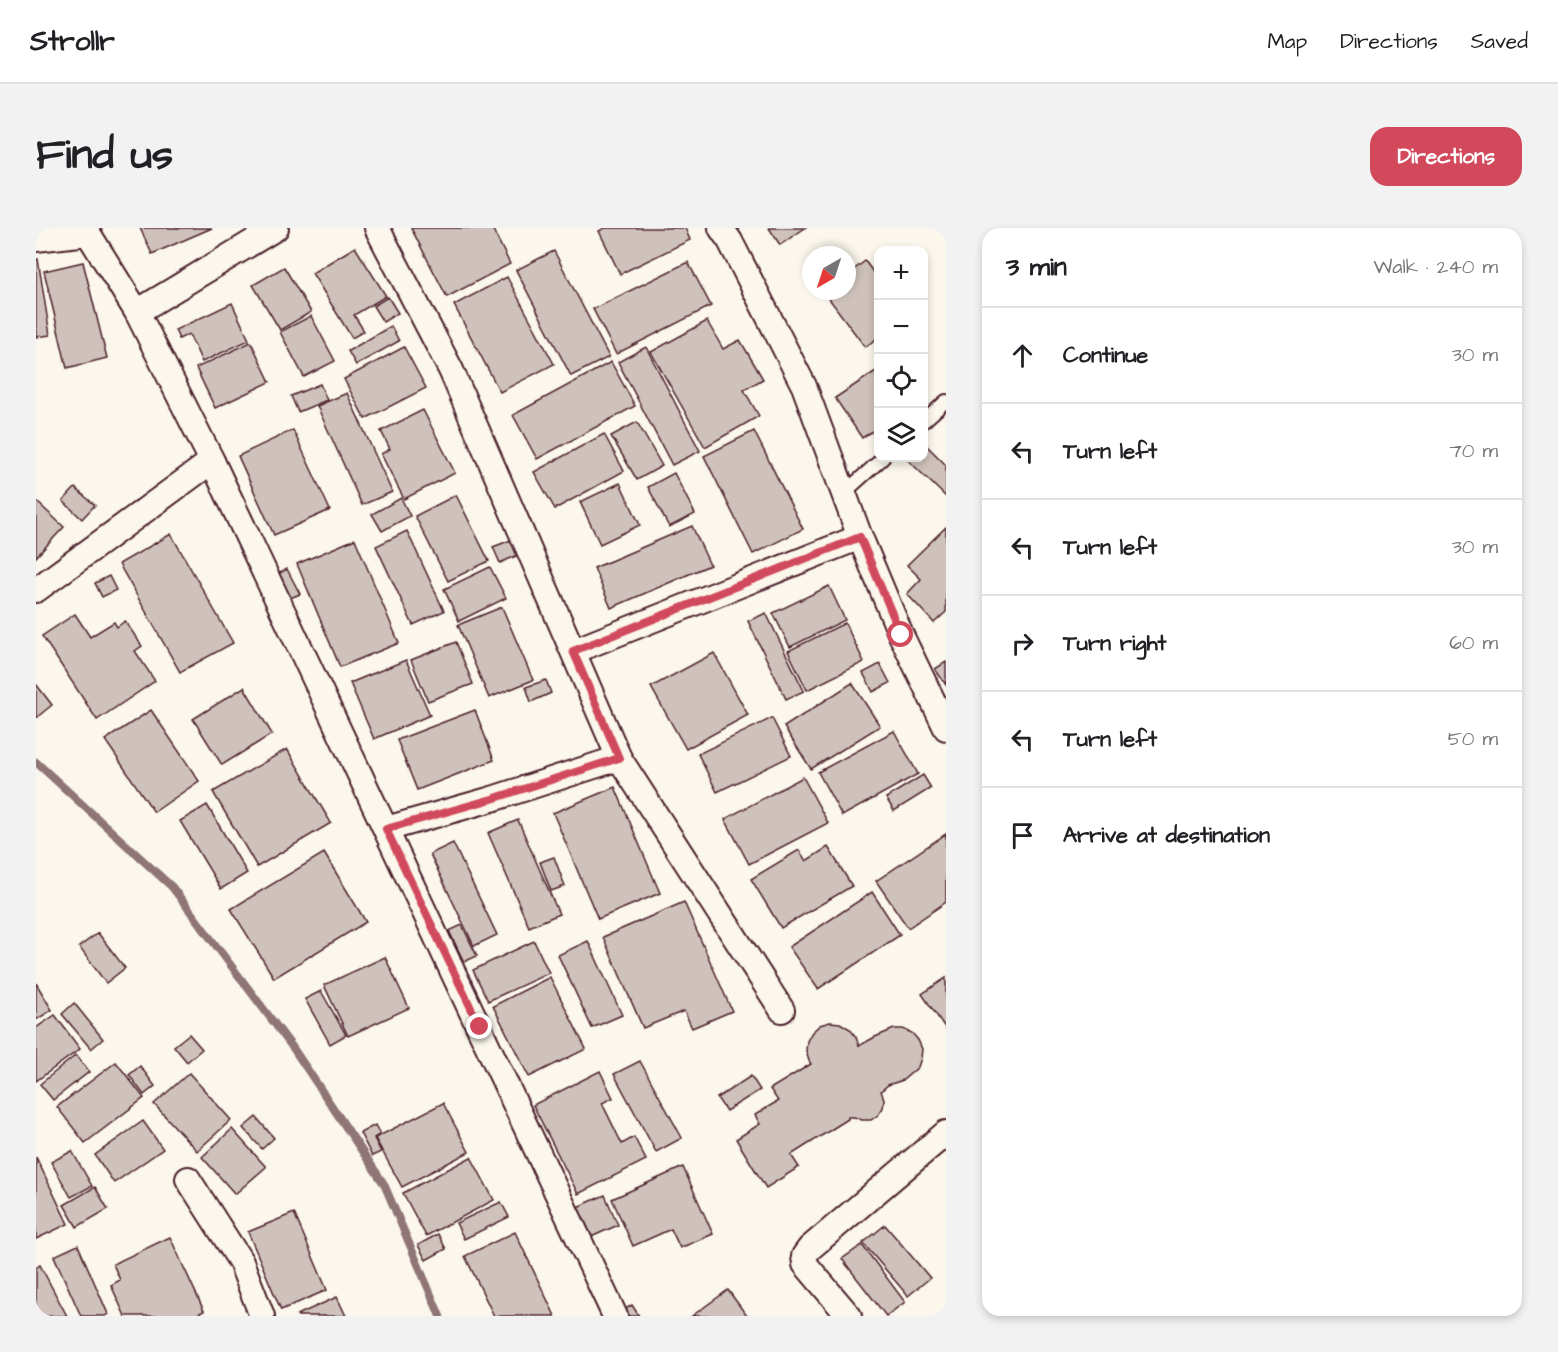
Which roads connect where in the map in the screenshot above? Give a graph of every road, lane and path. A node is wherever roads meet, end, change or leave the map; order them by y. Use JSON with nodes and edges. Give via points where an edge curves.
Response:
{"nodes":[{"id":1,"x":276,"y":228,"type":"edge"},
{"id":2,"x":376,"y":228,"type":"edge"},
{"id":3,"x":721,"y":228,"type":"edge"},
{"id":4,"x":88,"y":230,"type":"edge"},
{"id":5,"x":36,"y":239,"type":"edge"},
{"id":6,"x":137,"y":312,"type":"junction"},
{"id":7,"x":946,"y":401,"type":"edge"},
{"id":8,"x":928,"y":417,"type":"edge"},
{"id":9,"x":212,"y":461,"type":"junction"},
{"id":10,"x":879,"y":462,"type":"edge"},
{"id":11,"x":844,"y":493,"type":"junction"},
{"id":12,"x":860,"y":537,"type":"junction"},
{"id":13,"x":36,"y":590,"type":"edge"},
{"id":14,"x":573,"y":651,"type":"junction"},
{"id":15,"x":946,"y":728,"type":"edge"},
{"id":16,"x":619,"y":758,"type":"junction"},
{"id":17,"x":386,"y":829,"type":"junction"},
{"id":18,"x":782,"y":1010,"type":"dead end"},
{"id":19,"x":946,"y":1133,"type":"edge"},
{"id":20,"x":188,"y":1179,"type":"dead end"},
{"id":21,"x":262,"y":1316,"type":"edge"},
{"id":22,"x":615,"y":1316,"type":"edge"},
{"id":23,"x":849,"y":1316,"type":"edge"}],
"edges":[{"from":1,"to":6,"type":"street"},
{"from":2,"to":14,"type":"street","via":[[451,370]]},
{"from":3,"to":11,"type":"street","via":[[804,386]]},
{"from":4,"to":5,"type":"street"},
{"from":4,"to":6,"type":"street"},
{"from":6,"to":9,"type":"street"},
{"from":7,"to":8,"type":"lane"},
{"from":9,"to":13,"type":"street"},
{"from":9,"to":17,"type":"street"},
{"from":10,"to":11,"type":"lane"},
{"from":11,"to":12,"type":"street"},
{"from":12,"to":14,"type":"street"},
{"from":12,"to":15,"type":"street"},
{"from":14,"to":16,"type":"street"},
{"from":16,"to":17,"type":"street"},
{"from":16,"to":18,"type":"street"},
{"from":17,"to":22,"type":"street"},
{"from":19,"to":23,"type":"street","via":[[804,1256],[805,1263]]},
{"from":20,"to":21,"type":"street","via":[[241,1262]]}]}
